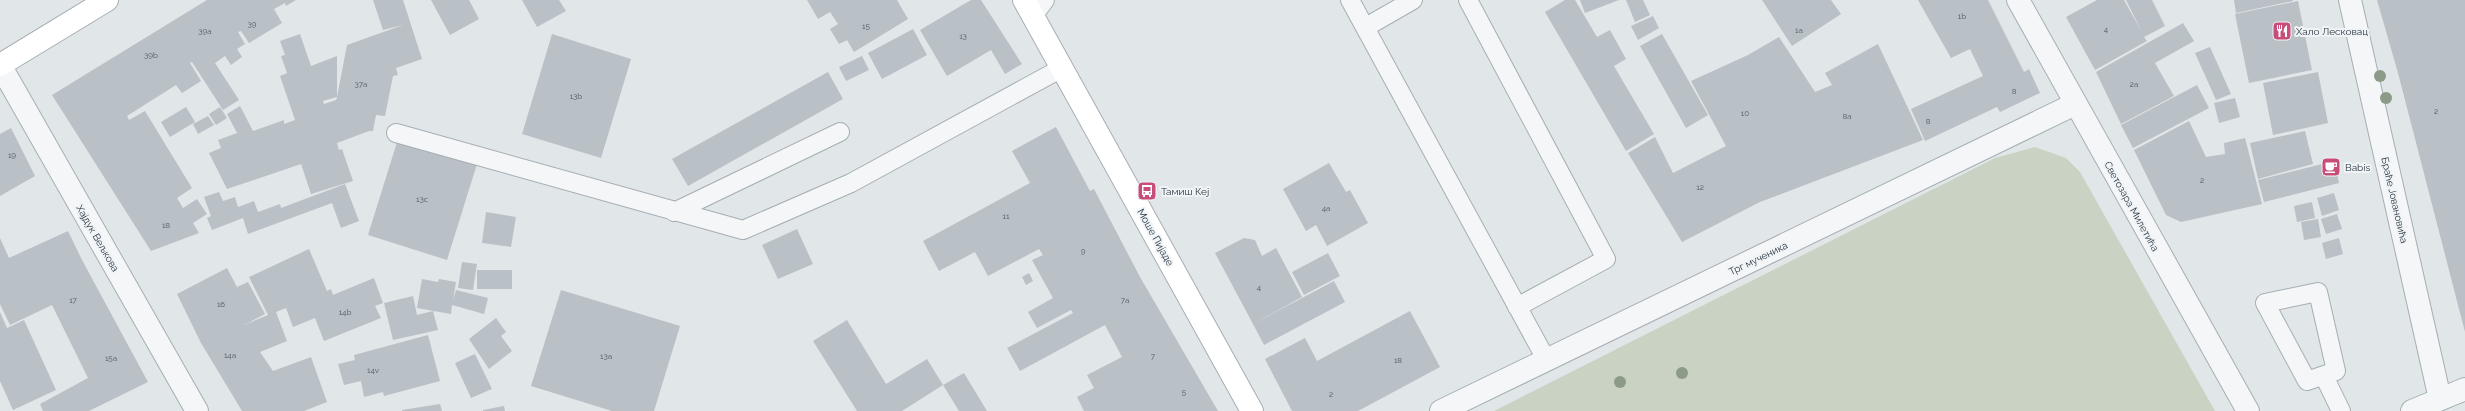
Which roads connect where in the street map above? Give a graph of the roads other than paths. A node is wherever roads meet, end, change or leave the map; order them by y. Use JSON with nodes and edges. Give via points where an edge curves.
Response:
{"nodes":[{"id":1,"x":107,"y":0,"type":"edge"},
{"id":2,"x":1350,"y":0,"type":"edge"},
{"id":3,"x":1414,"y":0,"type":"edge"},
{"id":4,"x":1468,"y":0,"type":"edge"},
{"id":5,"x":2018,"y":0,"type":"edge"},
{"id":6,"x":2350,"y":0,"type":"edge"},
{"id":7,"x":1034,"y":5,"type":"edge"},
{"id":8,"x":1366,"y":27,"type":"junction"},
{"id":9,"x":0,"y":65,"type":"edge"},
{"id":10,"x":1062,"y":68,"type":"junction"},
{"id":11,"x":2075,"y":104,"type":"junction"},
{"id":12,"x":840,"y":132,"type":"dead end"},
{"id":13,"x":396,"y":133,"type":"dead end"},
{"id":14,"x":674,"y":212,"type":"junction"},
{"id":15,"x":1517,"y":307,"type":"junction"},
{"id":16,"x":1547,"y":362,"type":"junction"},
{"id":17,"x":2324,"y":376,"type":"junction"},
{"id":18,"x":2465,"y":389,"type":"edge"},
{"id":19,"x":2440,"y":399,"type":"junction"},
{"id":20,"x":197,"y":411,"type":"edge"},
{"id":21,"x":1252,"y":411,"type":"edge"},
{"id":22,"x":1441,"y":411,"type":"edge"},
{"id":23,"x":2248,"y":411,"type":"edge"},
{"id":24,"x":2341,"y":411,"type":"edge"},
{"id":25,"x":2412,"y":411,"type":"edge"}],
"edges":[{"from":1,"to":9,"type":"main road"},
{"from":2,"to":8,"type":"lane"},
{"from":3,"to":8,"type":"lane"},
{"from":4,"to":15,"type":"lane","via":[[1606,259]]},
{"from":5,"to":11,"type":"street","name":"Светозара Милетића"},
{"from":6,"to":19,"type":"street","name":"Браће Јовановића"},
{"from":7,"to":10,"type":"main road","name":"Моше Пијаде"},
{"from":8,"to":15,"type":"lane"},
{"from":9,"to":20,"type":"street","name":"Хајдук Вељкова"},
{"from":10,"to":14,"type":"lane","via":[[851,183],[743,230]]},
{"from":10,"to":21,"type":"main road","name":"Моше Пијаде"},
{"from":11,"to":16,"type":"street","name":"Трг мученика"},
{"from":11,"to":23,"type":"street","name":"Светозара Милетића"},
{"from":12,"to":14,"type":"lane"},
{"from":13,"to":14,"type":"lane"},
{"from":15,"to":16,"type":"lane"},
{"from":16,"to":22,"type":"street","name":"Трг мученика"},
{"from":17,"to":17,"type":"lane","via":[[2336,371],[2318,292],[2265,303],[2307,381]]},
{"from":17,"to":24,"type":"lane"},
{"from":18,"to":19,"type":"street"},
{"from":19,"to":25,"type":"street"}]}
